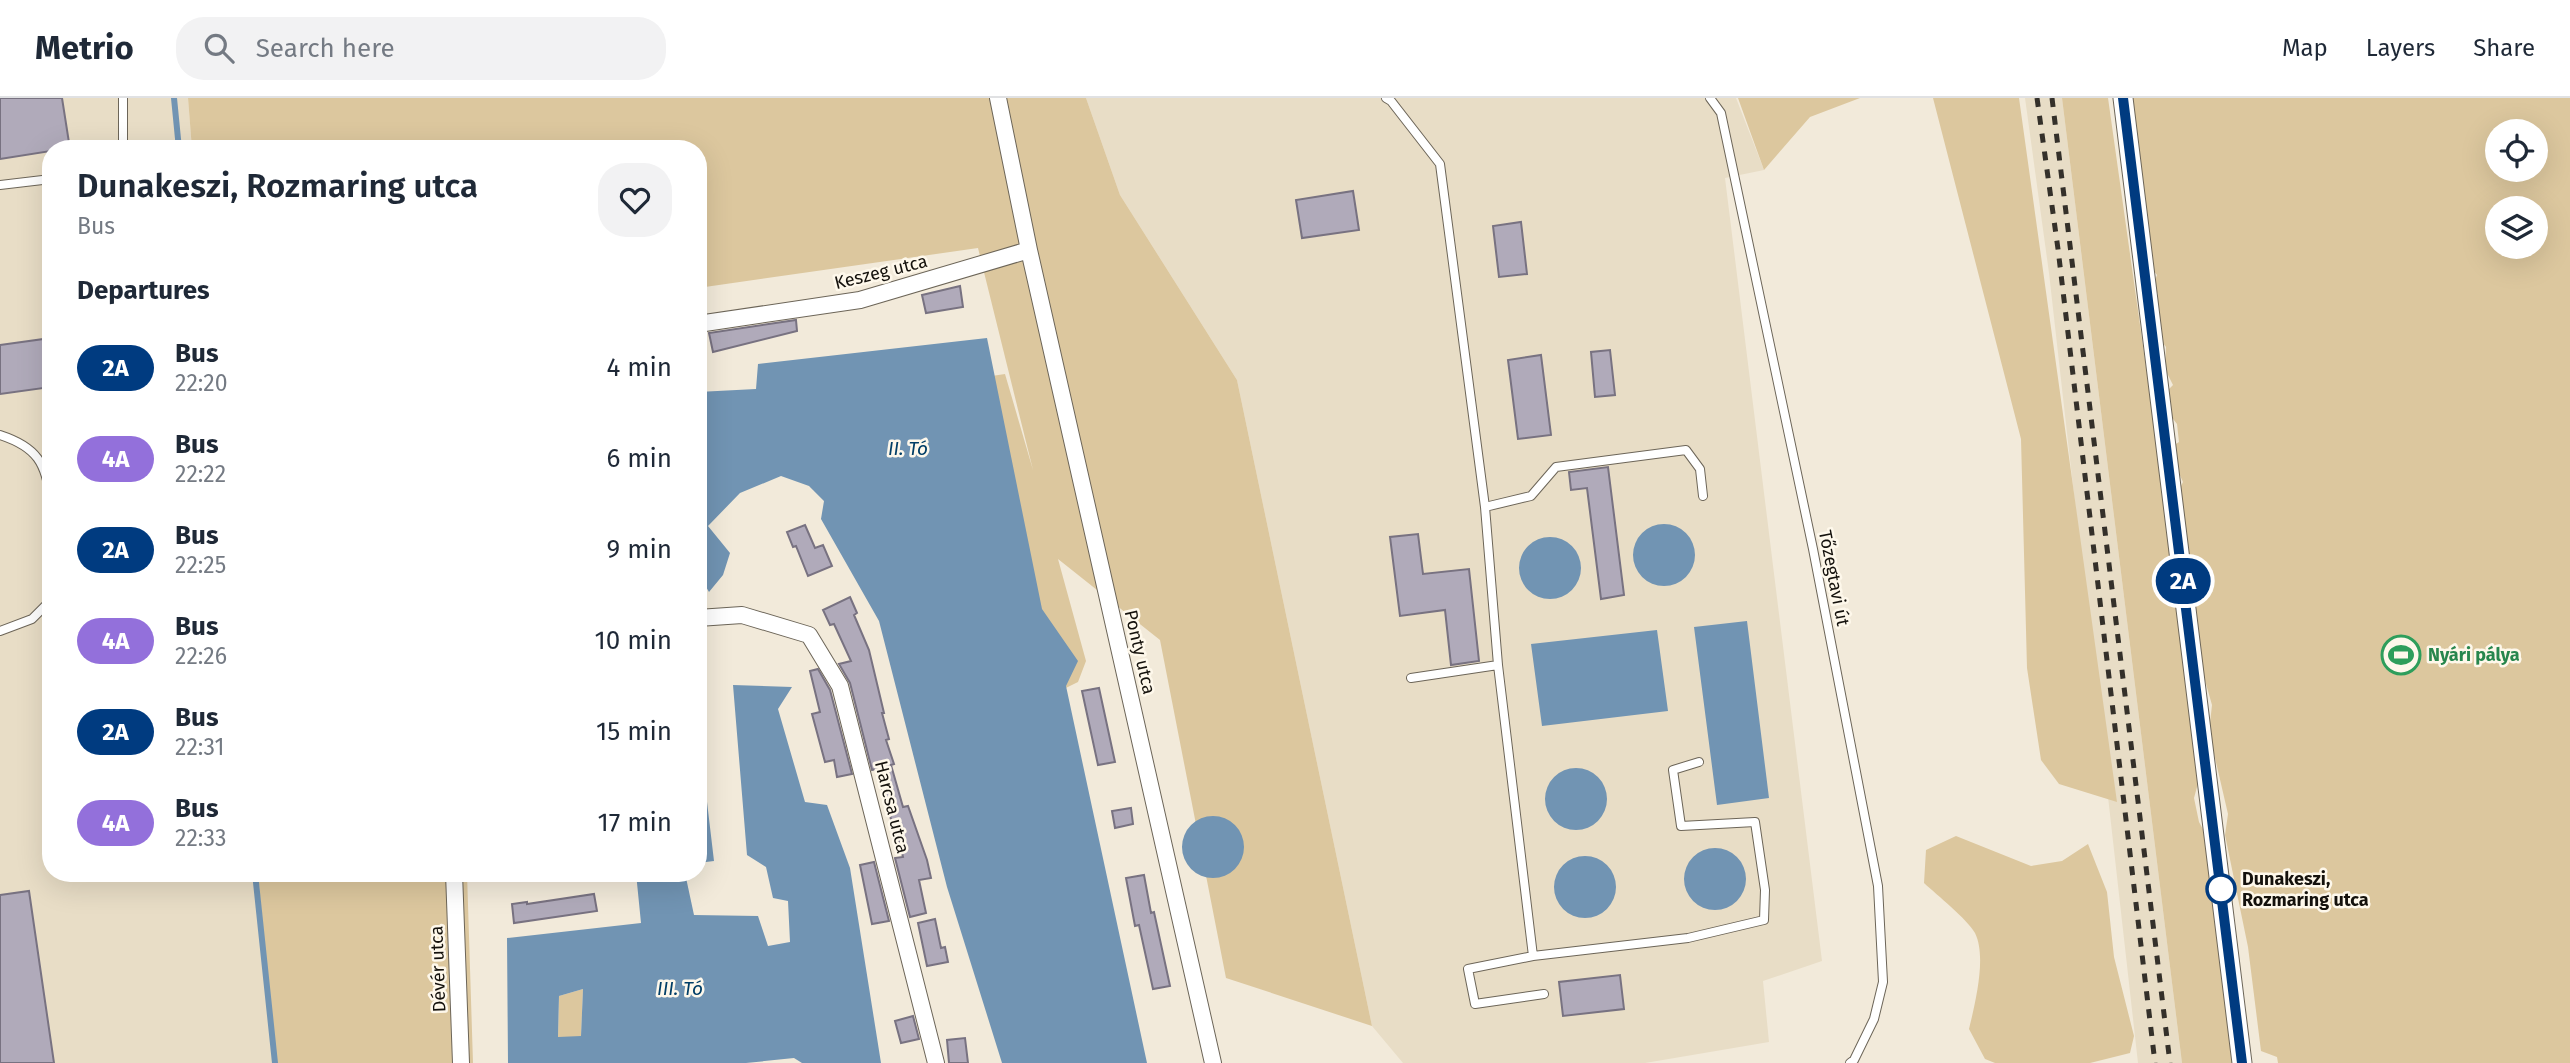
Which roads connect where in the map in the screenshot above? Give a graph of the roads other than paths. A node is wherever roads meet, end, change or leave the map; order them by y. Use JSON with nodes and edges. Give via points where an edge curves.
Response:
{"nodes":[{"id":1,"x":123,"y":98,"type":"edge"},
{"id":2,"x":998,"y":98,"type":"edge"},
{"id":3,"x":1386,"y":98,"type":"edge"},
{"id":4,"x":1710,"y":98,"type":"edge"},
{"id":5,"x":2123,"y":98,"type":"edge"},
{"id":6,"x":123,"y":140,"type":"edge"},
{"id":7,"x":42,"y":180,"type":"edge"},
{"id":8,"x":0,"y":185,"type":"edge"},
{"id":9,"x":1028,"y":250,"type":"junction"},
{"id":10,"x":707,"y":323,"type":"edge"},
{"id":11,"x":0,"y":435,"type":"edge"},
{"id":12,"x":42,"y":464,"type":"edge"},
{"id":13,"x":1703,"y":496,"type":"dead end"},
{"id":14,"x":1485,"y":507,"type":"junction"},
{"id":15,"x":42,"y":609,"type":"edge"},
{"id":16,"x":707,"y":617,"type":"edge"},
{"id":17,"x":0,"y":631,"type":"edge"},
{"id":18,"x":1498,"y":665,"type":"junction"},
{"id":19,"x":1411,"y":678,"type":"dead end"},
{"id":20,"x":1699,"y":762,"type":"dead end"},
{"id":21,"x":454,"y":882,"type":"edge"},
{"id":22,"x":1533,"y":956,"type":"junction"},
{"id":23,"x":1544,"y":994,"type":"dead end"},
{"id":24,"x":461,"y":1063,"type":"edge"},
{"id":25,"x":936,"y":1063,"type":"edge"},
{"id":26,"x":1213,"y":1063,"type":"edge"},
{"id":27,"x":1850,"y":1063,"type":"edge"},
{"id":28,"x":2242,"y":1063,"type":"edge"}],
"edges":[{"from":1,"to":6,"type":"lane"},
{"from":2,"to":9,"type":"street","name":"Ponty utca"},
{"from":3,"to":14,"type":"lane","via":[[1440,164]]},
{"from":4,"to":27,"type":"lane","name":"Tőzegtavi út","via":[[1721,113],[1878,886],[1883,982],[1874,1018]]},
{"from":5,"to":28,"type":"street"},
{"from":7,"to":8,"type":"lane"},
{"from":9,"to":10,"type":"street","name":"Keszeg utca","via":[[860,300]]},
{"from":9,"to":26,"type":"street","name":"Ponty utca"},
{"from":11,"to":12,"type":"lane","via":[[18,441]]},
{"from":13,"to":14,"type":"lane","via":[[1700,469],[1686,450],[1556,467],[1531,496]]},
{"from":14,"to":18,"type":"lane"},
{"from":15,"to":17,"type":"lane","via":[[32,619]]},
{"from":16,"to":25,"type":"street","name":"Harcsa utca","via":[[742,615],[809,635],[840,686]]},
{"from":18,"to":19,"type":"lane"},
{"from":18,"to":22,"type":"lane"},
{"from":20,"to":22,"type":"lane","via":[[1673,770],[1682,825],[1755,822],[1765,890],[1764,920],[1688,937]]},
{"from":21,"to":24,"type":"street","name":"Dévér utca"},
{"from":22,"to":23,"type":"lane","via":[[1468,969],[1475,1004]]}]}
